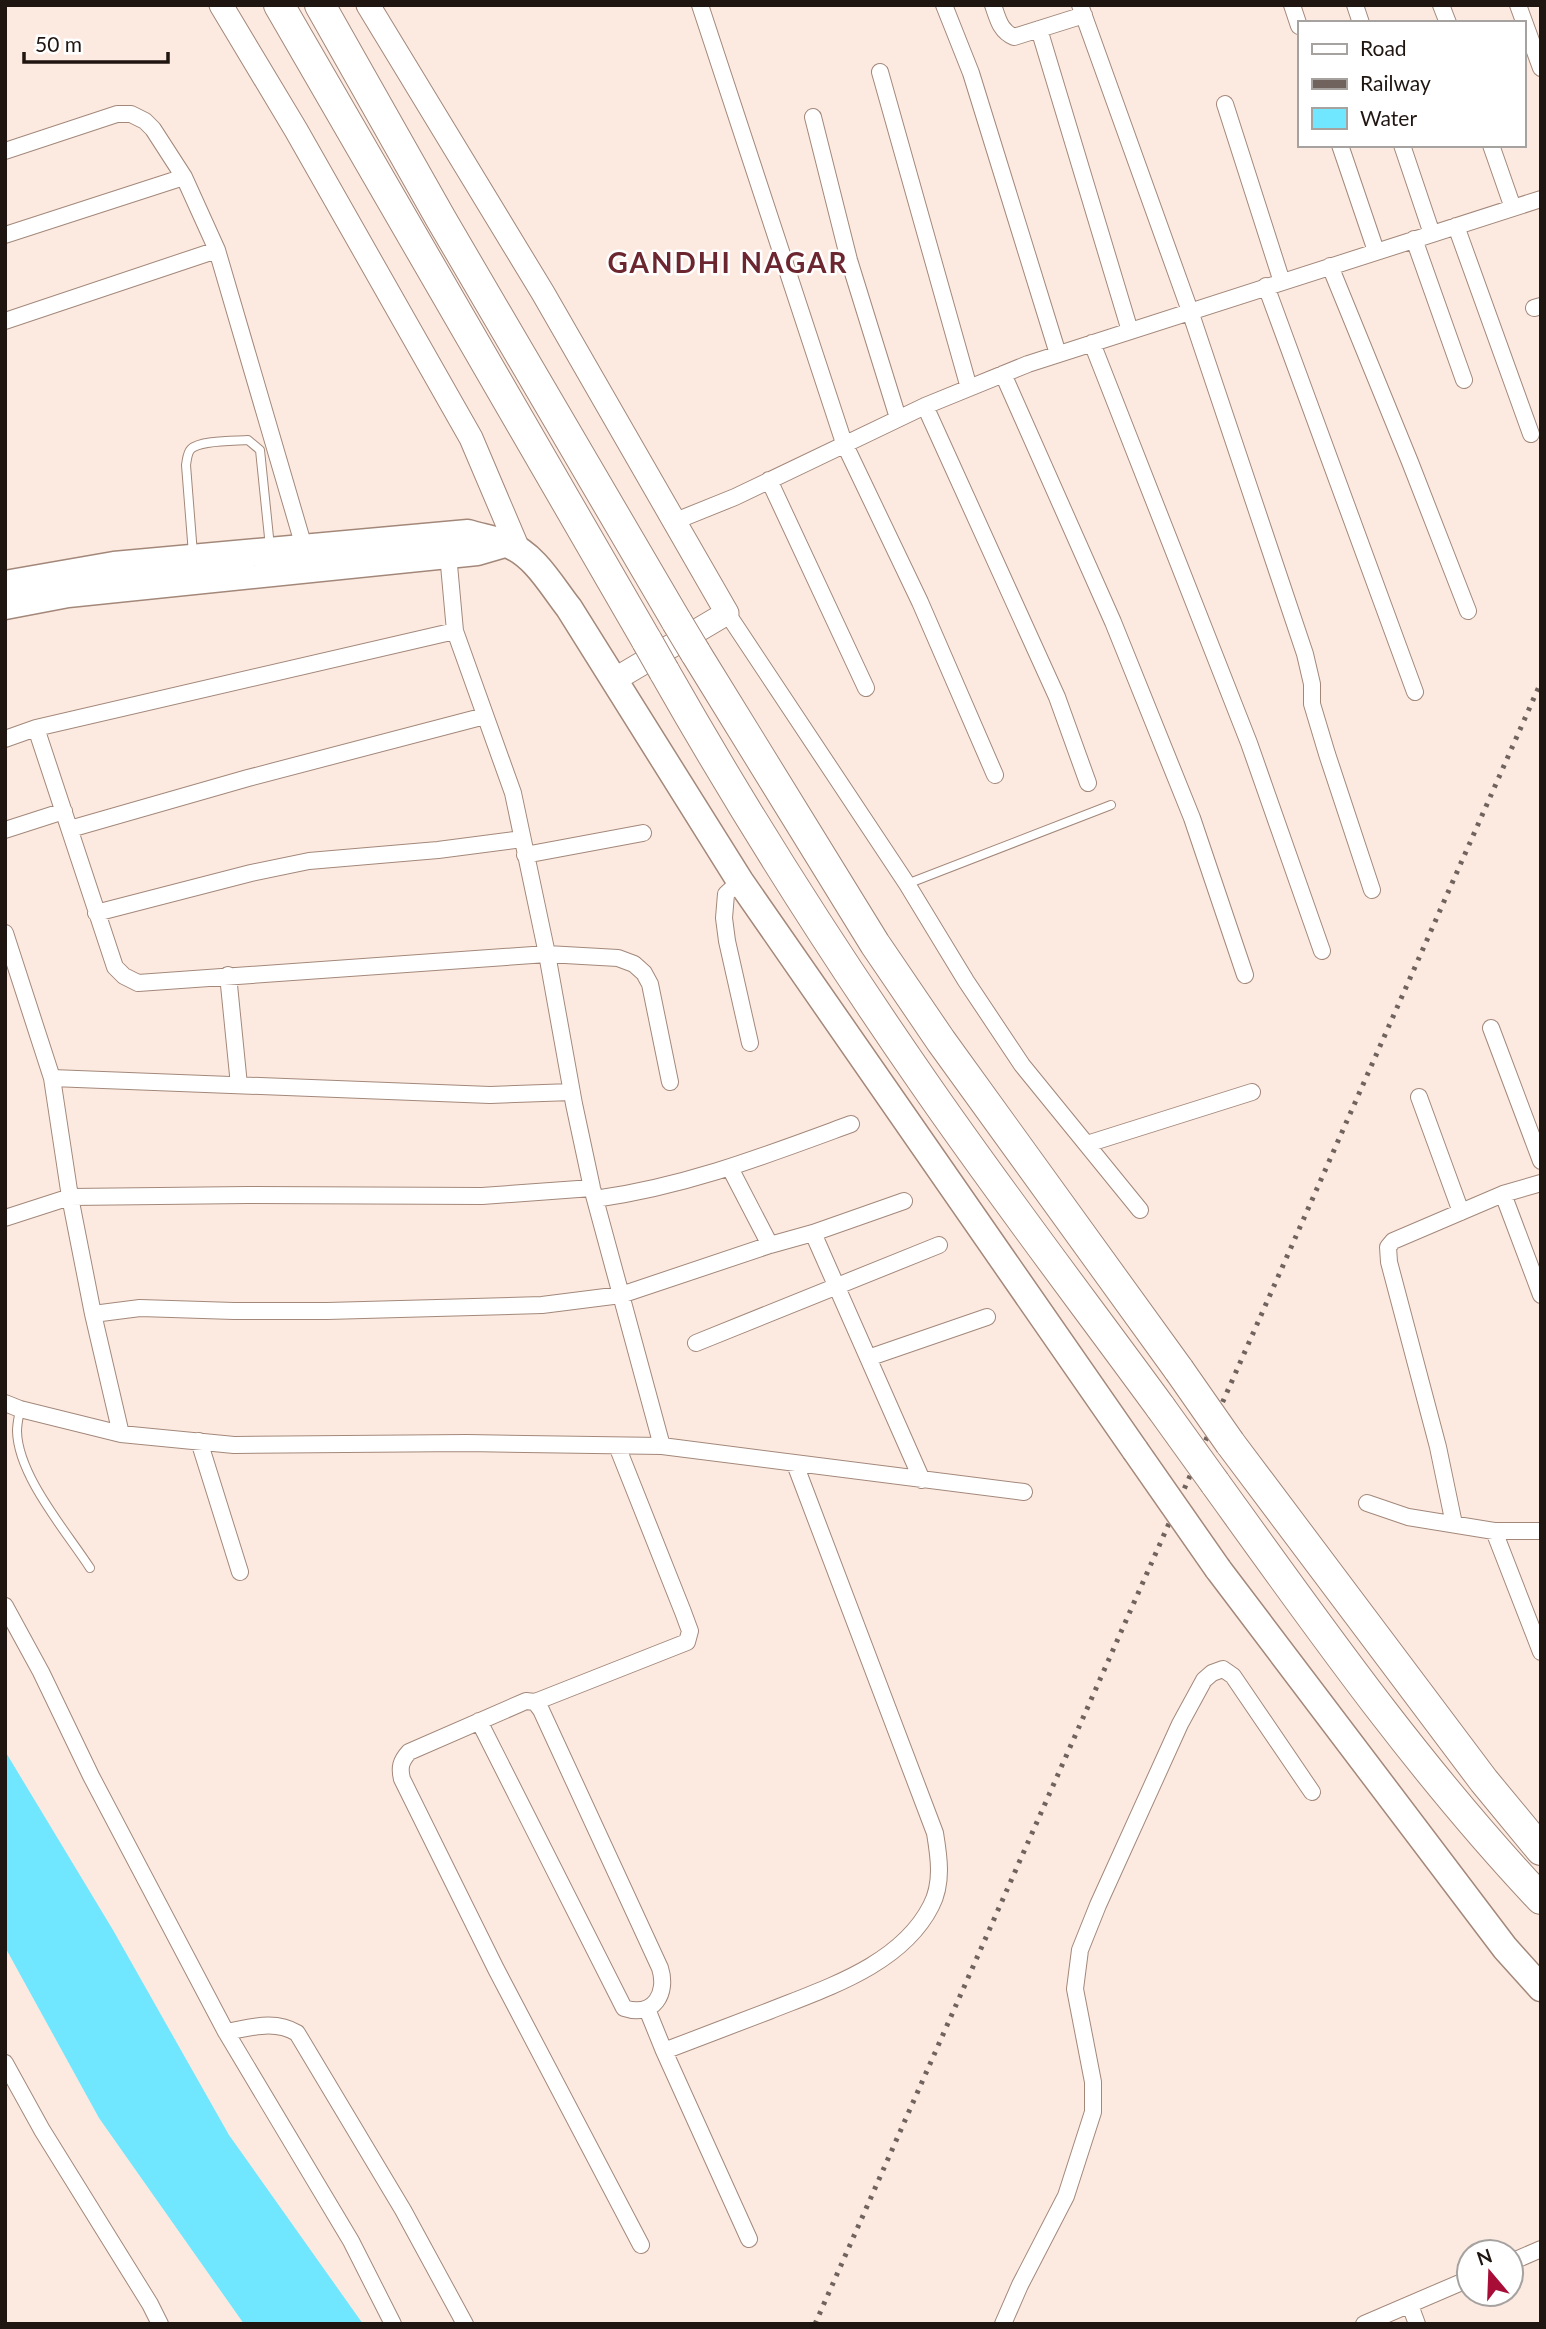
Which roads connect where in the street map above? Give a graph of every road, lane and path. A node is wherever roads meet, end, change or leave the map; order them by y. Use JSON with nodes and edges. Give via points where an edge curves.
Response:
{"nodes":[{"id":1,"x":221,"y":5,"type":"edge"},
{"id":2,"x":279,"y":5,"type":"edge"},
{"id":3,"x":320,"y":5,"type":"edge"},
{"id":4,"x":368,"y":5,"type":"edge"},
{"id":5,"x":700,"y":5,"type":"edge"},
{"id":6,"x":944,"y":5,"type":"edge"},
{"id":7,"x":993,"y":5,"type":"edge"},
{"id":8,"x":1292,"y":5,"type":"edge"},
{"id":9,"x":1082,"y":10,"type":"edge"},
{"id":10,"x":1298,"y":23,"type":"edge"},
{"id":11,"x":1525,"y":24,"type":"edge"},
{"id":12,"x":1039,"y":29,"type":"junction"},
{"id":13,"x":1541,"y":68,"type":"edge"},
{"id":14,"x":880,"y":72,"type":"dead end"},
{"id":15,"x":1225,"y":104,"type":"dead end"},
{"id":16,"x":813,"y":117,"type":"dead end"},
{"id":17,"x":1341,"y":147,"type":"edge"},
{"id":18,"x":1403,"y":147,"type":"edge"},
{"id":19,"x":1492,"y":147,"type":"edge"},
{"id":20,"x":5,"y":151,"type":"edge"},
{"id":21,"x":184,"y":177,"type":"junction"},
{"id":22,"x":1541,"y":199,"type":"edge"},
{"id":23,"x":1513,"y":208,"type":"junction"},
{"id":24,"x":1456,"y":226,"type":"junction"},
{"id":25,"x":1432,"y":234,"type":"junction"},
{"id":26,"x":5,"y":235,"type":"edge"},
{"id":27,"x":1414,"y":239,"type":"junction"},
{"id":28,"x":217,"y":250,"type":"junction"},
{"id":29,"x":1376,"y":251,"type":"junction"},
{"id":30,"x":1330,"y":266,"type":"junction"},
{"id":31,"x":1282,"y":282,"type":"junction"},
{"id":32,"x":1266,"y":286,"type":"junction"},
{"id":33,"x":1190,"y":311,"type":"junction"},
{"id":34,"x":5,"y":321,"type":"edge"},
{"id":35,"x":1130,"y":331,"type":"junction"},
{"id":36,"x":1092,"y":344,"type":"junction"},
{"id":37,"x":1058,"y":354,"type":"junction"},
{"id":38,"x":1003,"y":374,"type":"junction"},
{"id":39,"x":1464,"y":380,"type":"dead end"},
{"id":40,"x":969,"y":388,"type":"junction"},
{"id":41,"x":925,"y":406,"type":"junction"},
{"id":42,"x":898,"y":418,"type":"junction"},
{"id":43,"x":1531,"y":434,"type":"dead end"},
{"id":44,"x":844,"y":443,"type":"junction"},
{"id":45,"x":769,"y":480,"type":"junction"},
{"id":46,"x":673,"y":522,"type":"junction"},
{"id":47,"x":304,"y":547,"type":"junction"},
{"id":48,"x":513,"y":547,"type":"junction"},
{"id":49,"x":270,"y":550,"type":"junction"},
{"id":50,"x":448,"y":554,"type":"junction"},
{"id":51,"x":194,"y":557,"type":"junction"},
{"id":52,"x":5,"y":584,"type":"edge"},
{"id":53,"x":5,"y":606,"type":"edge"},
{"id":54,"x":1468,"y":611,"type":"dead end"},
{"id":55,"x":727,"y":613,"type":"junction"},
{"id":56,"x":455,"y":631,"type":"junction"},
{"id":57,"x":614,"y":680,"type":"junction"},
{"id":58,"x":866,"y":688,"type":"dead end"},
{"id":59,"x":1415,"y":692,"type":"dead end"},
{"id":60,"x":485,"y":716,"type":"junction"},
{"id":61,"x":36,"y":728,"type":"junction"},
{"id":62,"x":5,"y":739,"type":"edge"},
{"id":63,"x":995,"y":775,"type":"dead end"},
{"id":64,"x":1088,"y":783,"type":"dead end"},
{"id":65,"x":1111,"y":806,"type":"dead end"},
{"id":66,"x":64,"y":811,"type":"junction"},
{"id":67,"x":70,"y":828,"type":"junction"},
{"id":68,"x":5,"y":830,"type":"edge"},
{"id":69,"x":643,"y":833,"type":"dead end"},
{"id":70,"x":524,"y":847,"type":"junction"},
{"id":71,"x":740,"y":881,"type":"junction"},
{"id":72,"x":907,"y":884,"type":"junction"},
{"id":73,"x":1373,"y":890,"type":"dead end"},
{"id":74,"x":96,"y":913,"type":"junction"},
{"id":75,"x":5,"y":933,"type":"edge"},
{"id":76,"x":1322,"y":951,"type":"dead end"},
{"id":77,"x":547,"y":954,"type":"junction"},
{"id":78,"x":228,"y":975,"type":"junction"},
{"id":79,"x":1245,"y":975,"type":"dead end"},
{"id":80,"x":1491,"y":1028,"type":"dead end"},
{"id":81,"x":750,"y":1043,"type":"dead end"},
{"id":82,"x":52,"y":1078,"type":"junction"},
{"id":83,"x":670,"y":1082,"type":"dead end"},
{"id":84,"x":239,"y":1085,"type":"junction"},
{"id":85,"x":572,"y":1092,"type":"junction"},
{"id":86,"x":1252,"y":1092,"type":"dead end"},
{"id":87,"x":1419,"y":1097,"type":"dead end"},
{"id":88,"x":850,"y":1124,"type":"dead end"},
{"id":89,"x":1087,"y":1144,"type":"junction"},
{"id":90,"x":1541,"y":1161,"type":"edge"},
{"id":91,"x":730,"y":1168,"type":"junction"},
{"id":92,"x":1541,"y":1182,"type":"edge"},
{"id":93,"x":594,"y":1193,"type":"junction"},
{"id":94,"x":1503,"y":1194,"type":"junction"},
{"id":95,"x":69,"y":1197,"type":"junction"},
{"id":96,"x":904,"y":1201,"type":"dead end"},
{"id":97,"x":1140,"y":1210,"type":"dead end"},
{"id":98,"x":1461,"y":1212,"type":"junction"},
{"id":99,"x":5,"y":1218,"type":"edge"},
{"id":100,"x":813,"y":1233,"type":"junction"},
{"id":101,"x":770,"y":1245,"type":"junction"},
{"id":102,"x":939,"y":1245,"type":"dead end"},
{"id":103,"x":837,"y":1287,"type":"junction"},
{"id":104,"x":621,"y":1295,"type":"junction"},
{"id":105,"x":1541,"y":1295,"type":"edge"},
{"id":106,"x":93,"y":1314,"type":"junction"},
{"id":107,"x":987,"y":1317,"type":"dead end"},
{"id":108,"x":696,"y":1343,"type":"dead end"},
{"id":109,"x":868,"y":1358,"type":"junction"},
{"id":110,"x":13,"y":1406,"type":"edge"},
{"id":111,"x":121,"y":1434,"type":"junction"},
{"id":112,"x":199,"y":1441,"type":"junction"},
{"id":113,"x":617,"y":1446,"type":"junction"},
{"id":114,"x":662,"y":1446,"type":"junction"},
{"id":115,"x":795,"y":1464,"type":"junction"},
{"id":116,"x":922,"y":1480,"type":"junction"},
{"id":117,"x":1024,"y":1492,"type":"dead end"},
{"id":118,"x":1367,"y":1503,"type":"dead end"},
{"id":119,"x":1454,"y":1524,"type":"junction"},
{"id":120,"x":1494,"y":1531,"type":"junction"},
{"id":121,"x":1541,"y":1531,"type":"edge"},
{"id":122,"x":90,"y":1568,"type":"dead end"},
{"id":123,"x":240,"y":1573,"type":"dead end"},
{"id":124,"x":5,"y":1606,"type":"edge"},
{"id":125,"x":1541,"y":1652,"type":"edge"},
{"id":126,"x":535,"y":1702,"type":"junction"},
{"id":127,"x":479,"y":1721,"type":"junction"},
{"id":128,"x":1312,"y":1792,"type":"dead end"},
{"id":129,"x":1541,"y":1850,"type":"edge"},
{"id":130,"x":1541,"y":1899,"type":"edge"},
{"id":131,"x":1541,"y":1988,"type":"edge"},
{"id":132,"x":647,"y":2009,"type":"junction"},
{"id":133,"x":226,"y":2032,"type":"junction"},
{"id":134,"x":664,"y":2051,"type":"junction"},
{"id":135,"x":5,"y":2063,"type":"edge"},
{"id":136,"x":749,"y":2239,"type":"dead end"},
{"id":137,"x":641,"y":2245,"type":"dead end"},
{"id":138,"x":1455,"y":2285,"type":"edge"},
{"id":139,"x":1410,"y":2305,"type":"junction"},
{"id":140,"x":160,"y":2324,"type":"edge"},
{"id":141,"x":393,"y":2324,"type":"edge"},
{"id":142,"x":465,"y":2324,"type":"edge"},
{"id":143,"x":1003,"y":2324,"type":"edge"},
{"id":144,"x":1364,"y":2324,"type":"edge"},
{"id":145,"x":1417,"y":2324,"type":"edge"}],
"edges":[{"from":1,"to":48,"type":"street","via":[[471,438]]},
{"from":2,"to":130,"type":"highway","bridge":true,"via":[[722,773],[844,964],[924,1083],[1319,1627],[1411,1747]]},
{"from":3,"to":129,"type":"highway","bridge":true,"via":[[677,622],[883,955],[1230,1443]]},
{"from":4,"to":46,"type":"street","via":[[543,293]]},
{"from":5,"to":44,"type":"street"},
{"from":6,"to":37,"type":"street","via":[[971,73]]},
{"from":7,"to":12,"type":"street","via":[[1006,33],[1014,37]]},
{"from":8,"to":10,"type":"street"},
{"from":9,"to":12,"type":"street"},
{"from":9,"to":33,"type":"street"},
{"from":11,"to":13,"type":"street"},
{"from":12,"to":35,"type":"street"},
{"from":14,"to":40,"type":"street"},
{"from":15,"to":31,"type":"street"},
{"from":16,"to":42,"type":"street","via":[[849,260]]},
{"from":17,"to":29,"type":"street"},
{"from":18,"to":25,"type":"street"},
{"from":19,"to":23,"type":"street"},
{"from":20,"to":21,"type":"street","via":[[117,114],[131,114],[153,129]]},
{"from":21,"to":26,"type":"street"},
{"from":21,"to":28,"type":"street"},
{"from":22,"to":23,"type":"street"},
{"from":23,"to":24,"type":"street"},
{"from":24,"to":25,"type":"street"},
{"from":24,"to":43,"type":"street"},
{"from":25,"to":27,"type":"street"},
{"from":27,"to":29,"type":"street"},
{"from":27,"to":39,"type":"street"},
{"from":28,"to":34,"type":"street"},
{"from":28,"to":47,"type":"street"},
{"from":29,"to":30,"type":"street"},
{"from":30,"to":31,"type":"street"},
{"from":30,"to":54,"type":"street"},
{"from":31,"to":32,"type":"street"},
{"from":32,"to":33,"type":"street"},
{"from":32,"to":59,"type":"street"},
{"from":33,"to":35,"type":"street"},
{"from":33,"to":73,"type":"street","via":[[1305,654],[1312,704]]},
{"from":35,"to":36,"type":"street"},
{"from":36,"to":37,"type":"street"},
{"from":36,"to":76,"type":"street","via":[[1250,743]]},
{"from":37,"to":38,"type":"street"},
{"from":38,"to":40,"type":"street"},
{"from":38,"to":79,"type":"street","via":[[1113,622],[1192,818]]},
{"from":40,"to":41,"type":"street"},
{"from":41,"to":42,"type":"street"},
{"from":41,"to":64,"type":"street","via":[[1057,697]]},
{"from":42,"to":44,"type":"street"},
{"from":44,"to":45,"type":"street"},
{"from":44,"to":63,"type":"street"},
{"from":45,"to":46,"type":"street"},
{"from":45,"to":58,"type":"street"},
{"from":46,"to":55,"type":"street"},
{"from":47,"to":48,"type":"main road","via":[[468,533]]},
{"from":47,"to":49,"type":"main road"},
{"from":48,"to":50,"type":"main road"},
{"from":48,"to":57,"type":"main road","via":[[543,574],[569,608]]},
{"from":49,"to":51,"type":"main road"},
{"from":49,"to":51,"type":"lane","via":[[260,450],[248,440],[199,444],[191,449],[187,465]]},
{"from":50,"to":53,"type":"main road","via":[[68,594]]},
{"from":50,"to":56,"type":"street"},
{"from":51,"to":52,"type":"main road"},
{"from":55,"to":57,"type":"street"},
{"from":55,"to":72,"type":"street"},
{"from":56,"to":60,"type":"street"},
{"from":56,"to":61,"type":"street"},
{"from":57,"to":71,"type":"main road"},
{"from":60,"to":67,"type":"street"},
{"from":60,"to":70,"type":"street","via":[[513,793]]},
{"from":61,"to":62,"type":"street"},
{"from":61,"to":66,"type":"street"},
{"from":65,"to":72,"type":"lane"},
{"from":66,"to":67,"type":"street"},
{"from":66,"to":68,"type":"street"},
{"from":67,"to":74,"type":"street"},
{"from":69,"to":70,"type":"street"},
{"from":70,"to":74,"type":"street","via":[[309,861]]},
{"from":70,"to":77,"type":"street"},
{"from":71,"to":81,"type":"street","via":[[726,894],[724,918]]},
{"from":71,"to":131,"type":"main road","bridge":true,"via":[[1218,1569],[1505,1948]]},
{"from":72,"to":89,"type":"street","via":[[1022,1065]]},
{"from":74,"to":78,"type":"street","via":[[115,967],[138,983]]},
{"from":75,"to":82,"type":"street"},
{"from":77,"to":78,"type":"street"},
{"from":77,"to":83,"type":"street","via":[[618,958],[644,973]]},
{"from":77,"to":85,"type":"street"},
{"from":78,"to":84,"type":"street"},
{"from":80,"to":90,"type":"street"},
{"from":82,"to":84,"type":"street"},
{"from":82,"to":95,"type":"street"},
{"from":84,"to":85,"type":"street","via":[[490,1095]]},
{"from":85,"to":93,"type":"street"},
{"from":86,"to":89,"type":"street"},
{"from":87,"to":98,"type":"street"},
{"from":88,"to":91,"type":"street"},
{"from":89,"to":97,"type":"street"},
{"from":91,"to":93,"type":"street","via":[[644,1192]]},
{"from":91,"to":101,"type":"street"},
{"from":92,"to":94,"type":"street"},
{"from":93,"to":95,"type":"street"},
{"from":93,"to":104,"type":"street"},
{"from":94,"to":98,"type":"street"},
{"from":94,"to":105,"type":"street"},
{"from":95,"to":99,"type":"street"},
{"from":95,"to":106,"type":"street"},
{"from":96,"to":100,"type":"street"},
{"from":98,"to":119,"type":"street","via":[[1388,1247]]},
{"from":100,"to":101,"type":"street"},
{"from":100,"to":103,"type":"street"},
{"from":101,"to":104,"type":"street"},
{"from":102,"to":103,"type":"street"},
{"from":103,"to":108,"type":"street"},
{"from":103,"to":109,"type":"street"},
{"from":104,"to":106,"type":"street","via":[[541,1305],[327,1311],[140,1308]]},
{"from":104,"to":114,"type":"street"},
{"from":106,"to":111,"type":"street"},
{"from":107,"to":109,"type":"street"},
{"from":109,"to":116,"type":"street"},
{"from":110,"to":111,"type":"street"},
{"from":110,"to":122,"type":"lane","via":[[20,1452],[32,1479]]},
{"from":111,"to":112,"type":"street"},
{"from":112,"to":113,"type":"street","via":[[234,1445]]},
{"from":112,"to":123,"type":"street"},
{"from":113,"to":114,"type":"street"},
{"from":113,"to":126,"type":"street","via":[[690,1631],[687,1642]]},
{"from":114,"to":115,"type":"street"},
{"from":115,"to":116,"type":"street"},
{"from":115,"to":134,"type":"street","via":[[934,1833],[940,1868],[932,1905],[909,1937],[832,1986]]},
{"from":116,"to":117,"type":"street"},
{"from":118,"to":119,"type":"street","via":[[1408,1517]]},
{"from":119,"to":120,"type":"street"},
{"from":120,"to":121,"type":"street"},
{"from":120,"to":125,"type":"street"},
{"from":124,"to":133,"type":"street"},
{"from":126,"to":127,"type":"street","via":[[526,1701]]},
{"from":126,"to":132,"type":"street","via":[[660,1968],[662,1994]]},
{"from":127,"to":132,"type":"street","via":[[618,1998],[624,2008]]},
{"from":127,"to":137,"type":"street","via":[[409,1752],[401,1760],[402,1779]]},
{"from":128,"to":143,"type":"street","via":[[1233,1675],[1223,1669],[1204,1680],[1080,1950],[1075,1989],[1093,2082],[1093,2112],[1066,2196]]},
{"from":132,"to":134,"type":"street"},
{"from":133,"to":141,"type":"street","via":[[351,2241]]},
{"from":133,"to":142,"type":"street","via":[[272,2024],[297,2033]]},
{"from":134,"to":136,"type":"street"},
{"from":135,"to":140,"type":"street"},
{"from":138,"to":139,"type":"street"},
{"from":139,"to":144,"type":"street"},
{"from":139,"to":145,"type":"street"}]}
